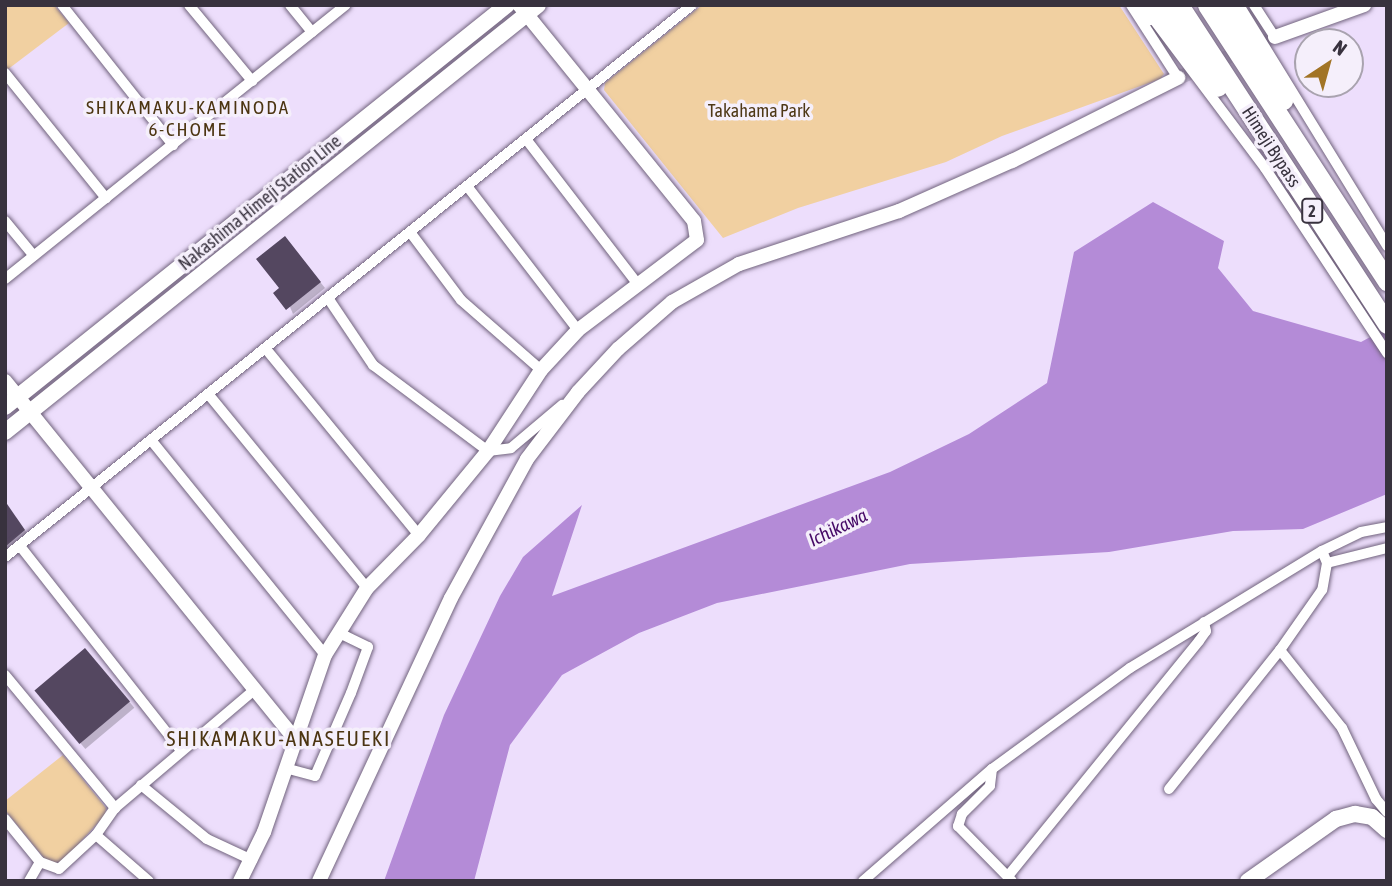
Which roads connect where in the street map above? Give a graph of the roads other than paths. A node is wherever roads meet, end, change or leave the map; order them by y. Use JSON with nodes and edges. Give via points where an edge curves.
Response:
{"nodes":[{"id":1,"x":62,"y":5,"type":"edge"},
{"id":2,"x":189,"y":5,"type":"edge"},
{"id":3,"x":290,"y":5,"type":"edge"},
{"id":4,"x":346,"y":5,"type":"edge"},
{"id":5,"x":507,"y":5,"type":"edge"},
{"id":6,"x":692,"y":5,"type":"edge"},
{"id":7,"x":1131,"y":5,"type":"edge"},
{"id":8,"x":1179,"y":5,"type":"edge"},
{"id":9,"x":1207,"y":5,"type":"edge"},
{"id":10,"x":1226,"y":5,"type":"edge"},
{"id":11,"x":1239,"y":5,"type":"edge"},
{"id":12,"x":1254,"y":5,"type":"edge"},
{"id":13,"x":1364,"y":5,"type":"edge"},
{"id":14,"x":528,"y":8,"type":"edge"},
{"id":15,"x":1149,"y":8,"type":"edge"},
{"id":16,"x":312,"y":32,"type":"junction"},
{"id":17,"x":1275,"y":37,"type":"joint"},
{"id":18,"x":5,"y":73,"type":"edge"},
{"id":19,"x":1178,"y":78,"type":"joint"},
{"id":20,"x":253,"y":81,"type":"junction"},
{"id":21,"x":1273,"y":83,"type":"junction"},
{"id":22,"x":587,"y":89,"type":"junction"},
{"id":23,"x":1228,"y":101,"type":"junction"},
{"id":24,"x":526,"y":139,"type":"junction"},
{"id":25,"x":173,"y":145,"type":"junction"},
{"id":26,"x":467,"y":186,"type":"junction"},
{"id":27,"x":106,"y":198,"type":"junction"},
{"id":28,"x":5,"y":221,"type":"edge"},
{"id":29,"x":410,"y":232,"type":"junction"},
{"id":30,"x":1378,"y":250,"type":"edge"},
{"id":31,"x":34,"y":257,"type":"junction"},
{"id":32,"x":5,"y":279,"type":"edge"},
{"id":33,"x":1387,"y":281,"type":"edge"},
{"id":34,"x":637,"y":283,"type":"junction"},
{"id":35,"x":328,"y":298,"type":"junction"},
{"id":36,"x":1387,"y":324,"type":"edge"},
{"id":37,"x":578,"y":330,"type":"junction"},
{"id":38,"x":266,"y":349,"type":"junction"},
{"id":39,"x":1387,"y":353,"type":"edge"},
{"id":40,"x":541,"y":370,"type":"junction"},
{"id":41,"x":5,"y":381,"type":"edge"},
{"id":42,"x":578,"y":392,"type":"junction"},
{"id":43,"x":209,"y":395,"type":"junction"},
{"id":44,"x":12,"y":402,"type":"edge"},
{"id":45,"x":30,"y":411,"type":"junction"},
{"id":46,"x":5,"y":432,"type":"edge"},
{"id":47,"x":151,"y":440,"type":"junction"},
{"id":48,"x":488,"y":451,"type":"junction"},
{"id":49,"x":92,"y":488,"type":"junction"},
{"id":50,"x":1387,"y":527,"type":"edge"},
{"id":51,"x":419,"y":535,"type":"junction"},
{"id":52,"x":20,"y":546,"type":"junction"},
{"id":53,"x":1387,"y":548,"type":"edge"},
{"id":54,"x":1322,"y":551,"type":"junction"},
{"id":55,"x":5,"y":557,"type":"edge"},
{"id":56,"x":1327,"y":563,"type":"junction"},
{"id":57,"x":367,"y":588,"type":"junction"},
{"id":58,"x":1204,"y":622,"type":"junction"},
{"id":59,"x":339,"y":633,"type":"junction"},
{"id":60,"x":1280,"y":650,"type":"junction"},
{"id":61,"x":325,"y":655,"type":"junction"},
{"id":62,"x":5,"y":675,"type":"edge"},
{"id":63,"x":254,"y":690,"type":"junction"},
{"id":64,"x":295,"y":739,"type":"junction"},
{"id":65,"x":180,"y":749,"type":"junction"},
{"id":66,"x":285,"y":768,"type":"junction"},
{"id":67,"x":992,"y":769,"type":"junction"},
{"id":68,"x":141,"y":785,"type":"junction"},
{"id":69,"x":1169,"y":789,"type":"dead end"},
{"id":70,"x":115,"y":808,"type":"junction"},
{"id":71,"x":1387,"y":812,"type":"edge"},
{"id":72,"x":5,"y":819,"type":"edge"},
{"id":73,"x":1387,"y":830,"type":"edge"},
{"id":74,"x":96,"y":835,"type":"junction"},
{"id":75,"x":252,"y":860,"type":"junction"},
{"id":76,"x":40,"y":862,"type":"junction"},
{"id":77,"x":1010,"y":878,"type":"edge"},
{"id":78,"x":29,"y":881,"type":"edge"},
{"id":79,"x":149,"y":881,"type":"edge"},
{"id":80,"x":240,"y":881,"type":"edge"},
{"id":81,"x":319,"y":881,"type":"edge"},
{"id":82,"x":863,"y":881,"type":"edge"},
{"id":83,"x":1248,"y":881,"type":"edge"}],
"edges":[{"from":1,"to":25,"type":"street"},
{"from":2,"to":20,"type":"street"},
{"from":3,"to":16,"type":"street"},
{"from":4,"to":16,"type":"street"},
{"from":5,"to":44,"type":"main road","name":"Nakashima Himeji Station Line"},
{"from":6,"to":22,"type":"street"},
{"from":7,"to":19,"type":"street"},
{"from":8,"to":23,"type":"highway","name":"Himeji Bypass"},
{"from":9,"to":21,"type":"highway","name":"Himeji Bypass"},
{"from":10,"to":21,"type":"highway"},
{"from":11,"to":21,"type":"street"},
{"from":12,"to":17,"type":"street"},
{"from":13,"to":17,"type":"street"},
{"from":14,"to":22,"type":"street"},
{"from":14,"to":45,"type":"main road","name":"Nakashima Himeji Station Line"},
{"from":15,"to":23,"type":"highway"},
{"from":16,"to":20,"type":"street"},
{"from":18,"to":27,"type":"street"},
{"from":19,"to":42,"type":"street","via":[[899,211],[739,264],[673,302]]},
{"from":20,"to":25,"type":"street"},
{"from":21,"to":30,"type":"highway"},
{"from":22,"to":24,"type":"street"},
{"from":22,"to":34,"type":"street","via":[[699,230],[697,240]]},
{"from":23,"to":36,"type":"highway","name":"Himeji Bypass","number":"2","via":[[1288,175]]},
{"from":23,"to":39,"type":"street","via":[[1265,168]]},
{"from":24,"to":26,"type":"street"},
{"from":24,"to":34,"type":"street"},
{"from":25,"to":27,"type":"street"},
{"from":26,"to":29,"type":"street"},
{"from":26,"to":37,"type":"street"},
{"from":27,"to":31,"type":"street"},
{"from":28,"to":31,"type":"street"},
{"from":29,"to":35,"type":"street"},
{"from":29,"to":40,"type":"street","via":[[461,300]]},
{"from":30,"to":33,"type":"highway"},
{"from":31,"to":32,"type":"street"},
{"from":34,"to":37,"type":"street"},
{"from":35,"to":38,"type":"street"},
{"from":35,"to":48,"type":"street","via":[[373,365]]},
{"from":37,"to":40,"type":"street"},
{"from":38,"to":43,"type":"street"},
{"from":38,"to":51,"type":"street"},
{"from":40,"to":48,"type":"street"},
{"from":41,"to":44,"type":"street"},
{"from":42,"to":48,"type":"street","via":[[511,448]]},
{"from":42,"to":81,"type":"street","via":[[527,459],[451,598]]},
{"from":43,"to":47,"type":"street"},
{"from":43,"to":57,"type":"street"},
{"from":44,"to":45,"type":"street"},
{"from":45,"to":46,"type":"main road","name":"Nakashima Himeji Station Line"},
{"from":45,"to":49,"type":"street"},
{"from":47,"to":49,"type":"street"},
{"from":47,"to":61,"type":"street"},
{"from":48,"to":51,"type":"street"},
{"from":49,"to":52,"type":"street"},
{"from":49,"to":63,"type":"street"},
{"from":50,"to":54,"type":"street","via":[[1361,532]]},
{"from":51,"to":57,"type":"street"},
{"from":52,"to":55,"type":"street"},
{"from":52,"to":65,"type":"street"},
{"from":53,"to":56,"type":"street"},
{"from":54,"to":56,"type":"street"},
{"from":54,"to":58,"type":"street"},
{"from":56,"to":60,"type":"street","via":[[1322,590]]},
{"from":57,"to":59,"type":"street"},
{"from":58,"to":67,"type":"street","via":[[1130,668]]},
{"from":58,"to":77,"type":"street","via":[[1206,631],[1199,641]]},
{"from":59,"to":61,"type":"street"},
{"from":59,"to":66,"type":"street","via":[[368,647],[351,693],[315,776]]},
{"from":60,"to":69,"type":"street"},
{"from":60,"to":71,"type":"street","via":[[1342,728],[1376,799]]},
{"from":61,"to":64,"type":"street"},
{"from":62,"to":70,"type":"street"},
{"from":63,"to":64,"type":"street"},
{"from":63,"to":65,"type":"street"},
{"from":64,"to":66,"type":"street"},
{"from":65,"to":68,"type":"street"},
{"from":66,"to":75,"type":"street"},
{"from":67,"to":77,"type":"street","via":[[990,786],[961,814],[958,826]]},
{"from":67,"to":82,"type":"street"},
{"from":68,"to":70,"type":"street"},
{"from":68,"to":75,"type":"street","via":[[207,839]]},
{"from":70,"to":74,"type":"street"},
{"from":72,"to":76,"type":"street"},
{"from":73,"to":83,"type":"main road","via":[[1372,817],[1355,814],[1336,819]]},
{"from":74,"to":76,"type":"street","via":[[59,869]]},
{"from":74,"to":79,"type":"street"},
{"from":75,"to":80,"type":"street"},
{"from":76,"to":78,"type":"street"}]}
